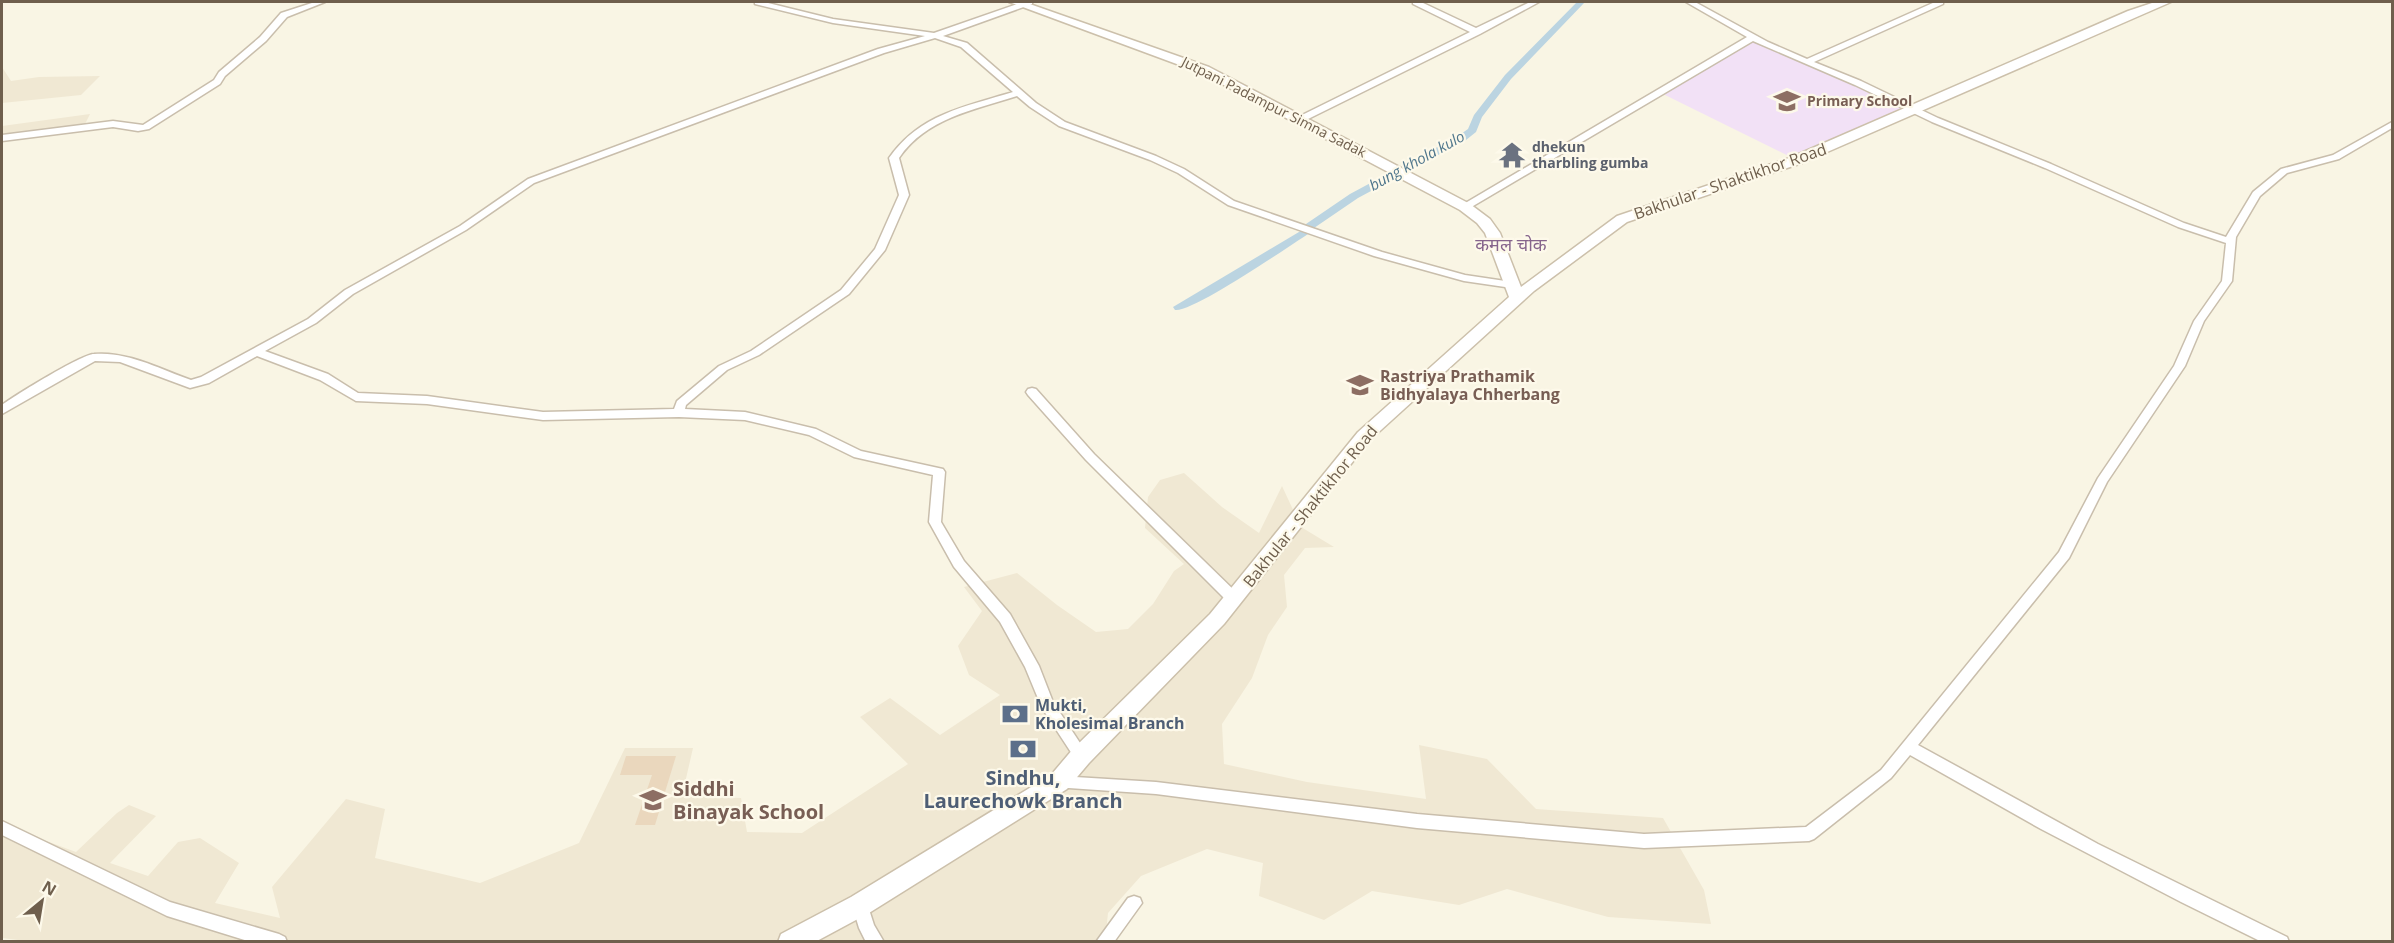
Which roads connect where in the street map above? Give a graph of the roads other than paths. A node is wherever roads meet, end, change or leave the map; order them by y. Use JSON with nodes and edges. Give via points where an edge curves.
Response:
{"nodes":[{"id":1,"x":321,"y":2,"type":"edge"},
{"id":2,"x":758,"y":2,"type":"edge"},
{"id":3,"x":1022,"y":2,"type":"edge"},
{"id":4,"x":1416,"y":2,"type":"edge"},
{"id":5,"x":1535,"y":2,"type":"edge"},
{"id":6,"x":1689,"y":2,"type":"edge"},
{"id":7,"x":1940,"y":2,"type":"edge"},
{"id":8,"x":2164,"y":2,"type":"edge"},
{"id":9,"x":1477,"y":32,"type":"junction"},
{"id":10,"x":934,"y":36,"type":"junction"},
{"id":11,"x":1752,"y":38,"type":"junction"},
{"id":12,"x":1809,"y":62,"type":"junction"},
{"id":13,"x":1018,"y":93,"type":"junction"},
{"id":14,"x":1914,"y":110,"type":"junction"},
{"id":15,"x":1301,"y":119,"type":"junction"},
{"id":16,"x":2392,"y":125,"type":"edge"},
{"id":17,"x":2,"y":138,"type":"edge"},
{"id":18,"x":1465,"y":207,"type":"junction"},
{"id":19,"x":2230,"y":241,"type":"junction"},
{"id":20,"x":1515,"y":292,"type":"junction"},
{"id":21,"x":256,"y":352,"type":"junction"},
{"id":22,"x":1032,"y":392,"type":"dead end"},
{"id":23,"x":2,"y":410,"type":"edge"},
{"id":24,"x":679,"y":413,"type":"junction"},
{"id":25,"x":1234,"y":599,"type":"junction"},
{"id":26,"x":1908,"y":747,"type":"junction"},
{"id":27,"x":1081,"y":756,"type":"junction"},
{"id":28,"x":1059,"y":782,"type":"junction"},
{"id":29,"x":2,"y":828,"type":"edge"},
{"id":30,"x":1134,"y":903,"type":"dead end"},
{"id":31,"x":861,"y":905,"type":"junction"},
{"id":32,"x":279,"y":942,"type":"edge"},
{"id":33,"x":790,"y":942,"type":"edge"},
{"id":34,"x":876,"y":942,"type":"edge"},
{"id":35,"x":1104,"y":942,"type":"edge"},
{"id":36,"x":2281,"y":942,"type":"edge"}],
"edges":[{"from":1,"to":17,"type":"street","via":[[284,15],[217,82],[146,127],[113,124]]},
{"from":2,"to":10,"type":"street","via":[[841,22]]},
{"from":3,"to":10,"type":"street"},
{"from":3,"to":15,"type":"street","name":"Jutpani Padampur Simna Sadak","via":[[1186,61]]},
{"from":4,"to":9,"type":"street"},
{"from":5,"to":9,"type":"street"},
{"from":6,"to":11,"type":"street"},
{"from":7,"to":12,"type":"street"},
{"from":8,"to":14,"type":"street","name":"Bakhular - Shaktikhor Road"},
{"from":9,"to":15,"type":"street"},
{"from":10,"to":13,"type":"street","via":[[964,45]]},
{"from":10,"to":21,"type":"street","via":[[881,51],[531,181],[463,228],[349,291],[312,321]]},
{"from":11,"to":12,"type":"street"},
{"from":11,"to":18,"type":"street"},
{"from":12,"to":14,"type":"street"},
{"from":13,"to":20,"type":"street","via":[[1062,124],[1166,164],[1231,203],[1378,254]]},
{"from":13,"to":24,"type":"street","via":[[923,128],[901,145],[894,158],[904,195],[880,250],[845,292],[755,353],[723,368],[681,404]]},
{"from":14,"to":19,"type":"street","via":[[2172,221]]},
{"from":14,"to":20,"type":"street","name":"Bakhular - Shaktikhor Road","via":[[1797,160],[1622,219]]},
{"from":15,"to":18,"type":"street","name":"Jutpani Padampur Simna Sadak"},
{"from":16,"to":19,"type":"street","via":[[2336,157],[2284,171],[2256,194]]},
{"from":18,"to":20,"type":"street","name":"Jutpani Padampur Simna Sadak","via":[[1486,225],[1500,249]]},
{"from":19,"to":26,"type":"street","via":[[2227,281],[2199,321],[2179,366],[2102,481],[2064,555]]},
{"from":20,"to":25,"type":"street","name":"Bakhular - Shaktikhor Road","via":[[1364,435]]},
{"from":21,"to":23,"type":"street","via":[[190,384],[121,359],[93,357]]},
{"from":21,"to":24,"type":"street","via":[[324,376],[356,397],[426,400],[543,416]]},
{"from":22,"to":25,"type":"street","via":[[1090,458]]},
{"from":24,"to":27,"type":"street","via":[[745,416],[812,432],[858,454],[939,472],[935,522],[959,564],[1005,618],[1032,666],[1047,705]]},
{"from":25,"to":27,"type":"street","name":"Bakhular - Shaktikhor Road"},
{"from":26,"to":28,"type":"street","via":[[1886,774],[1809,834],[1644,841],[1417,820],[1156,788]]},
{"from":26,"to":36,"type":"street","via":[[2007,803]]},
{"from":27,"to":28,"type":"street","name":"Bakhular - Shaktikhor Road"},
{"from":28,"to":31,"type":"street","name":"Bakhular - Shaktikhor Road"},
{"from":29,"to":32,"type":"street","via":[[167,909]]},
{"from":30,"to":35,"type":"street"},
{"from":31,"to":33,"type":"street","name":"Bakhular - Shaktikhor Road"},
{"from":31,"to":34,"type":"street","via":[[867,928]]}]}
